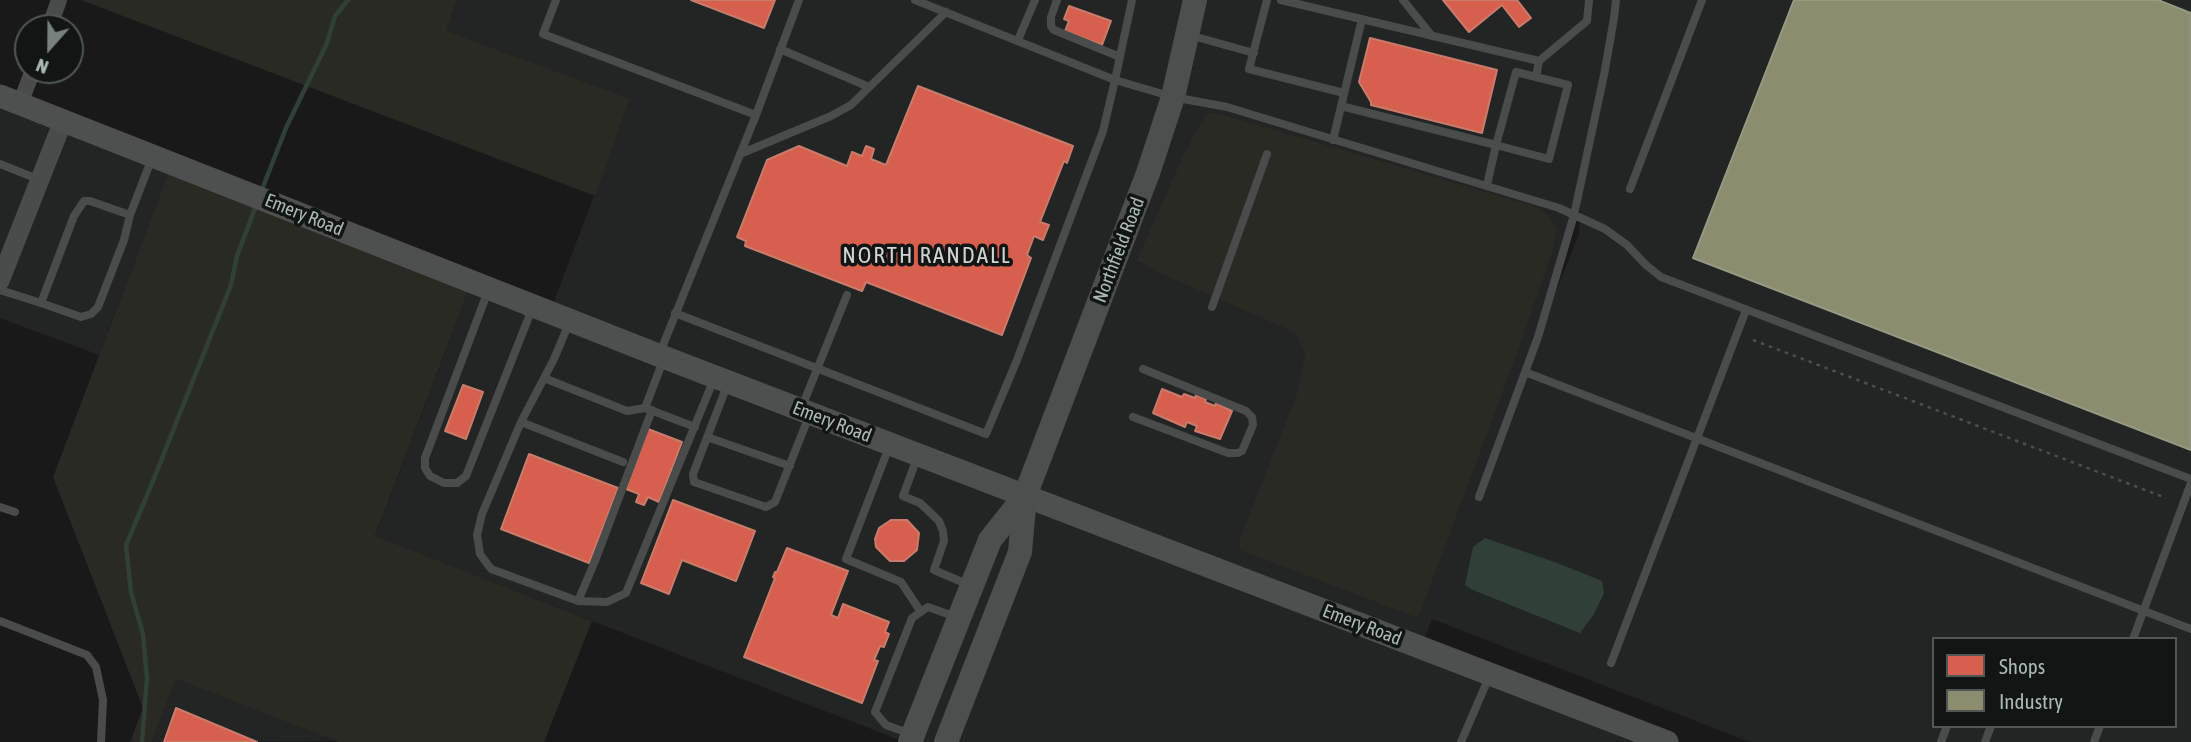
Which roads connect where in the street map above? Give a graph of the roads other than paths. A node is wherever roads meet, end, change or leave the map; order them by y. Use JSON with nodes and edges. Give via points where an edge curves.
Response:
{"nodes":[{"id":1,"x":556,"y":0,"type":"edge"},
{"id":2,"x":799,"y":0,"type":"edge"},
{"id":3,"x":915,"y":0,"type":"edge"},
{"id":4,"x":1035,"y":0,"type":"edge"},
{"id":5,"x":1057,"y":0,"type":"edge"},
{"id":6,"x":1132,"y":0,"type":"edge"},
{"id":7,"x":1195,"y":0,"type":"edge"},
{"id":8,"x":1267,"y":0,"type":"edge"},
{"id":9,"x":1281,"y":0,"type":"edge"},
{"id":10,"x":1403,"y":0,"type":"edge"},
{"id":11,"x":1589,"y":0,"type":"edge"},
{"id":12,"x":1616,"y":0,"type":"edge"},
{"id":13,"x":1702,"y":0,"type":"edge"},
{"id":14,"x":946,"y":12,"type":"junction"},
{"id":15,"x":1362,"y":19,"type":"junction"},
{"id":16,"x":1188,"y":34,"type":"junction"},
{"id":17,"x":1432,"y":36,"type":"junction"},
{"id":18,"x":1018,"y":40,"type":"junction"},
{"id":19,"x":780,"y":49,"type":"junction"},
{"id":20,"x":1254,"y":53,"type":"junction"},
{"id":21,"x":1119,"y":57,"type":"junction"},
{"id":22,"x":1539,"y":61,"type":"junction"},
{"id":23,"x":1536,"y":77,"type":"junction"},
{"id":24,"x":1115,"y":80,"type":"junction"},
{"id":25,"x":22,"y":84,"type":"edge"},
{"id":26,"x":869,"y":87,"type":"junction"},
{"id":27,"x":1344,"y":93,"type":"junction"},
{"id":28,"x":1173,"y":97,"type":"junction"},
{"id":29,"x":10,"y":100,"type":"edge"},
{"id":30,"x":1341,"y":106,"type":"junction"},
{"id":31,"x":756,"y":115,"type":"junction"},
{"id":32,"x":63,"y":121,"type":"junction"},
{"id":33,"x":1333,"y":140,"type":"junction"},
{"id":34,"x":1496,"y":145,"type":"junction"},
{"id":35,"x":1267,"y":153,"type":"dead end"},
{"id":36,"x":740,"y":154,"type":"junction"},
{"id":37,"x":152,"y":156,"type":"junction"},
{"id":38,"x":0,"y":164,"type":"edge"},
{"id":39,"x":40,"y":180,"type":"junction"},
{"id":40,"x":1487,"y":185,"type":"junction"},
{"id":41,"x":1630,"y":189,"type":"dead end"},
{"id":42,"x":130,"y":215,"type":"junction"},
{"id":43,"x":1574,"y":215,"type":"junction"},
{"id":44,"x":0,"y":281,"type":"edge"},
{"id":45,"x":489,"y":288,"type":"junction"},
{"id":46,"x":0,"y":290,"type":"edge"},
{"id":47,"x":847,"y":295,"type":"dead end"},
{"id":48,"x":41,"y":303,"type":"junction"},
{"id":49,"x":533,"y":305,"type":"junction"},
{"id":50,"x":1212,"y":307,"type":"dead end"},
{"id":51,"x":1746,"y":310,"type":"junction"},
{"id":52,"x":675,"y":313,"type":"junction"},
{"id":53,"x":570,"y":320,"type":"junction"},
{"id":54,"x":662,"y":356,"type":"junction"},
{"id":55,"x":817,"y":367,"type":"junction"},
{"id":56,"x":1143,"y":369,"type":"dead end"},
{"id":57,"x":1525,"y":372,"type":"junction"},
{"id":58,"x":544,"y":378,"type":"junction"},
{"id":59,"x":722,"y":379,"type":"junction"},
{"id":60,"x":648,"y":409,"type":"junction"},
{"id":61,"x":805,"y":411,"type":"junction"},
{"id":62,"x":1133,"y":417,"type":"dead end"},
{"id":63,"x":521,"y":422,"type":"junction"},
{"id":64,"x":695,"y":427,"type":"junction"},
{"id":65,"x":706,"y":437,"type":"junction"},
{"id":66,"x":1698,"y":438,"type":"junction"},
{"id":67,"x":890,"y":444,"type":"junction"},
{"id":68,"x":918,"y":454,"type":"junction"},
{"id":69,"x":623,"y":462,"type":"dead end"},
{"id":70,"x":790,"y":466,"type":"junction"},
{"id":71,"x":2191,"y":481,"type":"edge"},
{"id":72,"x":1025,"y":496,"type":"junction"},
{"id":73,"x":1479,"y":497,"type":"dead end"},
{"id":74,"x":0,"y":507,"type":"edge"},
{"id":75,"x":15,"y":512,"type":"dead end"},
{"id":76,"x":972,"y":586,"type":"junction"},
{"id":77,"x":578,"y":601,"type":"junction"},
{"id":78,"x":2143,"y":611,"type":"junction"},
{"id":79,"x":921,"y":612,"type":"junction"},
{"id":80,"x":959,"y":618,"type":"junction"},
{"id":81,"x":0,"y":621,"type":"edge"},
{"id":82,"x":2191,"y":629,"type":"edge"},
{"id":83,"x":2134,"y":637,"type":"edge"},
{"id":84,"x":1611,"y":663,"type":"dead end"},
{"id":85,"x":1490,"y":674,"type":"junction"},
{"id":86,"x":911,"y":738,"type":"edge"},
{"id":87,"x":101,"y":742,"type":"edge"},
{"id":88,"x":946,"y":742,"type":"edge"},
{"id":89,"x":1461,"y":742,"type":"edge"},
{"id":90,"x":1667,"y":742,"type":"edge"}],
"edges":[{"from":1,"to":31,"type":"lane","via":[[543,34]]},
{"from":2,"to":19,"type":"lane"},
{"from":3,"to":14,"type":"lane"},
{"from":4,"to":18,"type":"lane"},
{"from":5,"to":21,"type":"lane","via":[[1051,17],[1054,30]]},
{"from":6,"to":21,"type":"lane"},
{"from":7,"to":16,"type":"main road","name":"Northfield Road"},
{"from":8,"to":20,"type":"lane"},
{"from":9,"to":15,"type":"lane"},
{"from":10,"to":17,"type":"lane"},
{"from":11,"to":22,"type":"lane","via":[[1587,21]]},
{"from":12,"to":43,"type":"lane"},
{"from":13,"to":41,"type":"lane"},
{"from":14,"to":18,"type":"lane"},
{"from":14,"to":26,"type":"lane"},
{"from":15,"to":17,"type":"lane"},
{"from":15,"to":27,"type":"lane"},
{"from":16,"to":20,"type":"lane"},
{"from":16,"to":28,"type":"main road","name":"Northfield Road"},
{"from":17,"to":22,"type":"lane"},
{"from":18,"to":24,"type":"lane"},
{"from":19,"to":26,"type":"lane"},
{"from":19,"to":31,"type":"lane"},
{"from":20,"to":27,"type":"lane","via":[[1249,69]]},
{"from":21,"to":24,"type":"lane"},
{"from":22,"to":23,"type":"lane"},
{"from":23,"to":34,"type":"lane","via":[[1516,72]]},
{"from":23,"to":34,"type":"lane","via":[[1568,85],[1549,159]]},
{"from":24,"to":28,"type":"lane"},
{"from":24,"to":55,"type":"lane","via":[[1080,195],[986,435]]},
{"from":25,"to":29,"type":"street"},
{"from":26,"to":36,"type":"lane","via":[[831,116]]},
{"from":27,"to":30,"type":"lane"},
{"from":28,"to":33,"type":"lane","via":[[1227,107]]},
{"from":28,"to":72,"type":"main road","name":"Northfield Road"},
{"from":29,"to":32,"type":"main road","name":"Emery Road"},
{"from":30,"to":33,"type":"lane"},
{"from":30,"to":34,"type":"lane"},
{"from":31,"to":36,"type":"lane"},
{"from":32,"to":37,"type":"main road","name":"Emery Road"},
{"from":32,"to":39,"type":"street"},
{"from":33,"to":40,"type":"lane"},
{"from":34,"to":40,"type":"lane"},
{"from":35,"to":50,"type":"lane"},
{"from":36,"to":52,"type":"lane"},
{"from":37,"to":42,"type":"lane"},
{"from":37,"to":45,"type":"main road","name":"Emery Road"},
{"from":38,"to":39,"type":"lane"},
{"from":39,"to":44,"type":"street"},
{"from":40,"to":43,"type":"lane"},
{"from":42,"to":48,"type":"lane","via":[[84,201]]},
{"from":42,"to":48,"type":"lane","via":[[97,307],[90,314],[81,317]]},
{"from":43,"to":51,"type":"lane","via":[[1605,229],[1661,277]]},
{"from":43,"to":57,"type":"lane"},
{"from":45,"to":49,"type":"main road","name":"Emery Road"},
{"from":45,"to":49,"type":"lane","via":[[425,458],[430,476],[444,483],[457,483],[466,476]]},
{"from":46,"to":48,"type":"lane"},
{"from":47,"to":55,"type":"lane"},
{"from":49,"to":53,"type":"main road","name":"Emery Road"},
{"from":51,"to":66,"type":"lane"},
{"from":51,"to":71,"type":"lane"},
{"from":52,"to":54,"type":"lane"},
{"from":52,"to":55,"type":"lane"},
{"from":53,"to":54,"type":"main road","name":"Emery Road"},
{"from":53,"to":58,"type":"lane"},
{"from":54,"to":59,"type":"main road","name":"Emery Road"},
{"from":54,"to":60,"type":"lane"},
{"from":55,"to":61,"type":"lane"},
{"from":56,"to":62,"type":"lane","via":[[1247,411],[1253,425],[1242,451],[1228,453]]},
{"from":57,"to":66,"type":"lane"},
{"from":57,"to":73,"type":"lane"},
{"from":58,"to":60,"type":"lane","via":[[627,411]]},
{"from":58,"to":63,"type":"lane"},
{"from":59,"to":61,"type":"main road","name":"Emery Road"},
{"from":59,"to":64,"type":"lane"},
{"from":59,"to":65,"type":"lane"},
{"from":60,"to":64,"type":"lane"},
{"from":60,"to":77,"type":"lane"},
{"from":61,"to":67,"type":"main road","name":"Emery Road"},
{"from":61,"to":70,"type":"lane"},
{"from":63,"to":69,"type":"lane"},
{"from":63,"to":77,"type":"lane","via":[[482,514],[477,535],[480,554],[491,569]]},
{"from":64,"to":77,"type":"lane","via":[[626,593],[607,602]]},
{"from":65,"to":70,"type":"lane"},
{"from":65,"to":70,"type":"lane","via":[[694,482],[755,504],[766,507],[775,502]]},
{"from":66,"to":78,"type":"lane"},
{"from":66,"to":84,"type":"lane"},
{"from":67,"to":68,"type":"main road","name":"Emery Road"},
{"from":67,"to":79,"type":"lane","via":[[846,559],[901,582]]},
{"from":68,"to":72,"type":"main road","name":"Emery Road"},
{"from":68,"to":76,"type":"lane","via":[[903,496],[920,503],[939,521],[944,541],[934,570]]},
{"from":71,"to":78,"type":"lane"},
{"from":72,"to":76,"type":"main road","name":"Northfield Road","via":[[990,540]]},
{"from":72,"to":85,"type":"main road","name":"Emery Road"},
{"from":72,"to":88,"type":"main road","name":"Northfield Road","via":[[1020,552]]},
{"from":74,"to":75,"type":"lane"},
{"from":76,"to":80,"type":"main road","name":"Northfield Road"},
{"from":78,"to":82,"type":"lane"},
{"from":78,"to":83,"type":"lane"},
{"from":79,"to":80,"type":"lane","via":[[928,607]]},
{"from":79,"to":86,"type":"lane","via":[[912,618],[876,712],[886,724]]},
{"from":80,"to":86,"type":"main road","name":"Northfield Road"},
{"from":81,"to":87,"type":"lane","via":[[86,655],[96,667],[103,700]]},
{"from":85,"to":89,"type":"lane"},
{"from":85,"to":90,"type":"main road","name":"Emery Road"}]}
